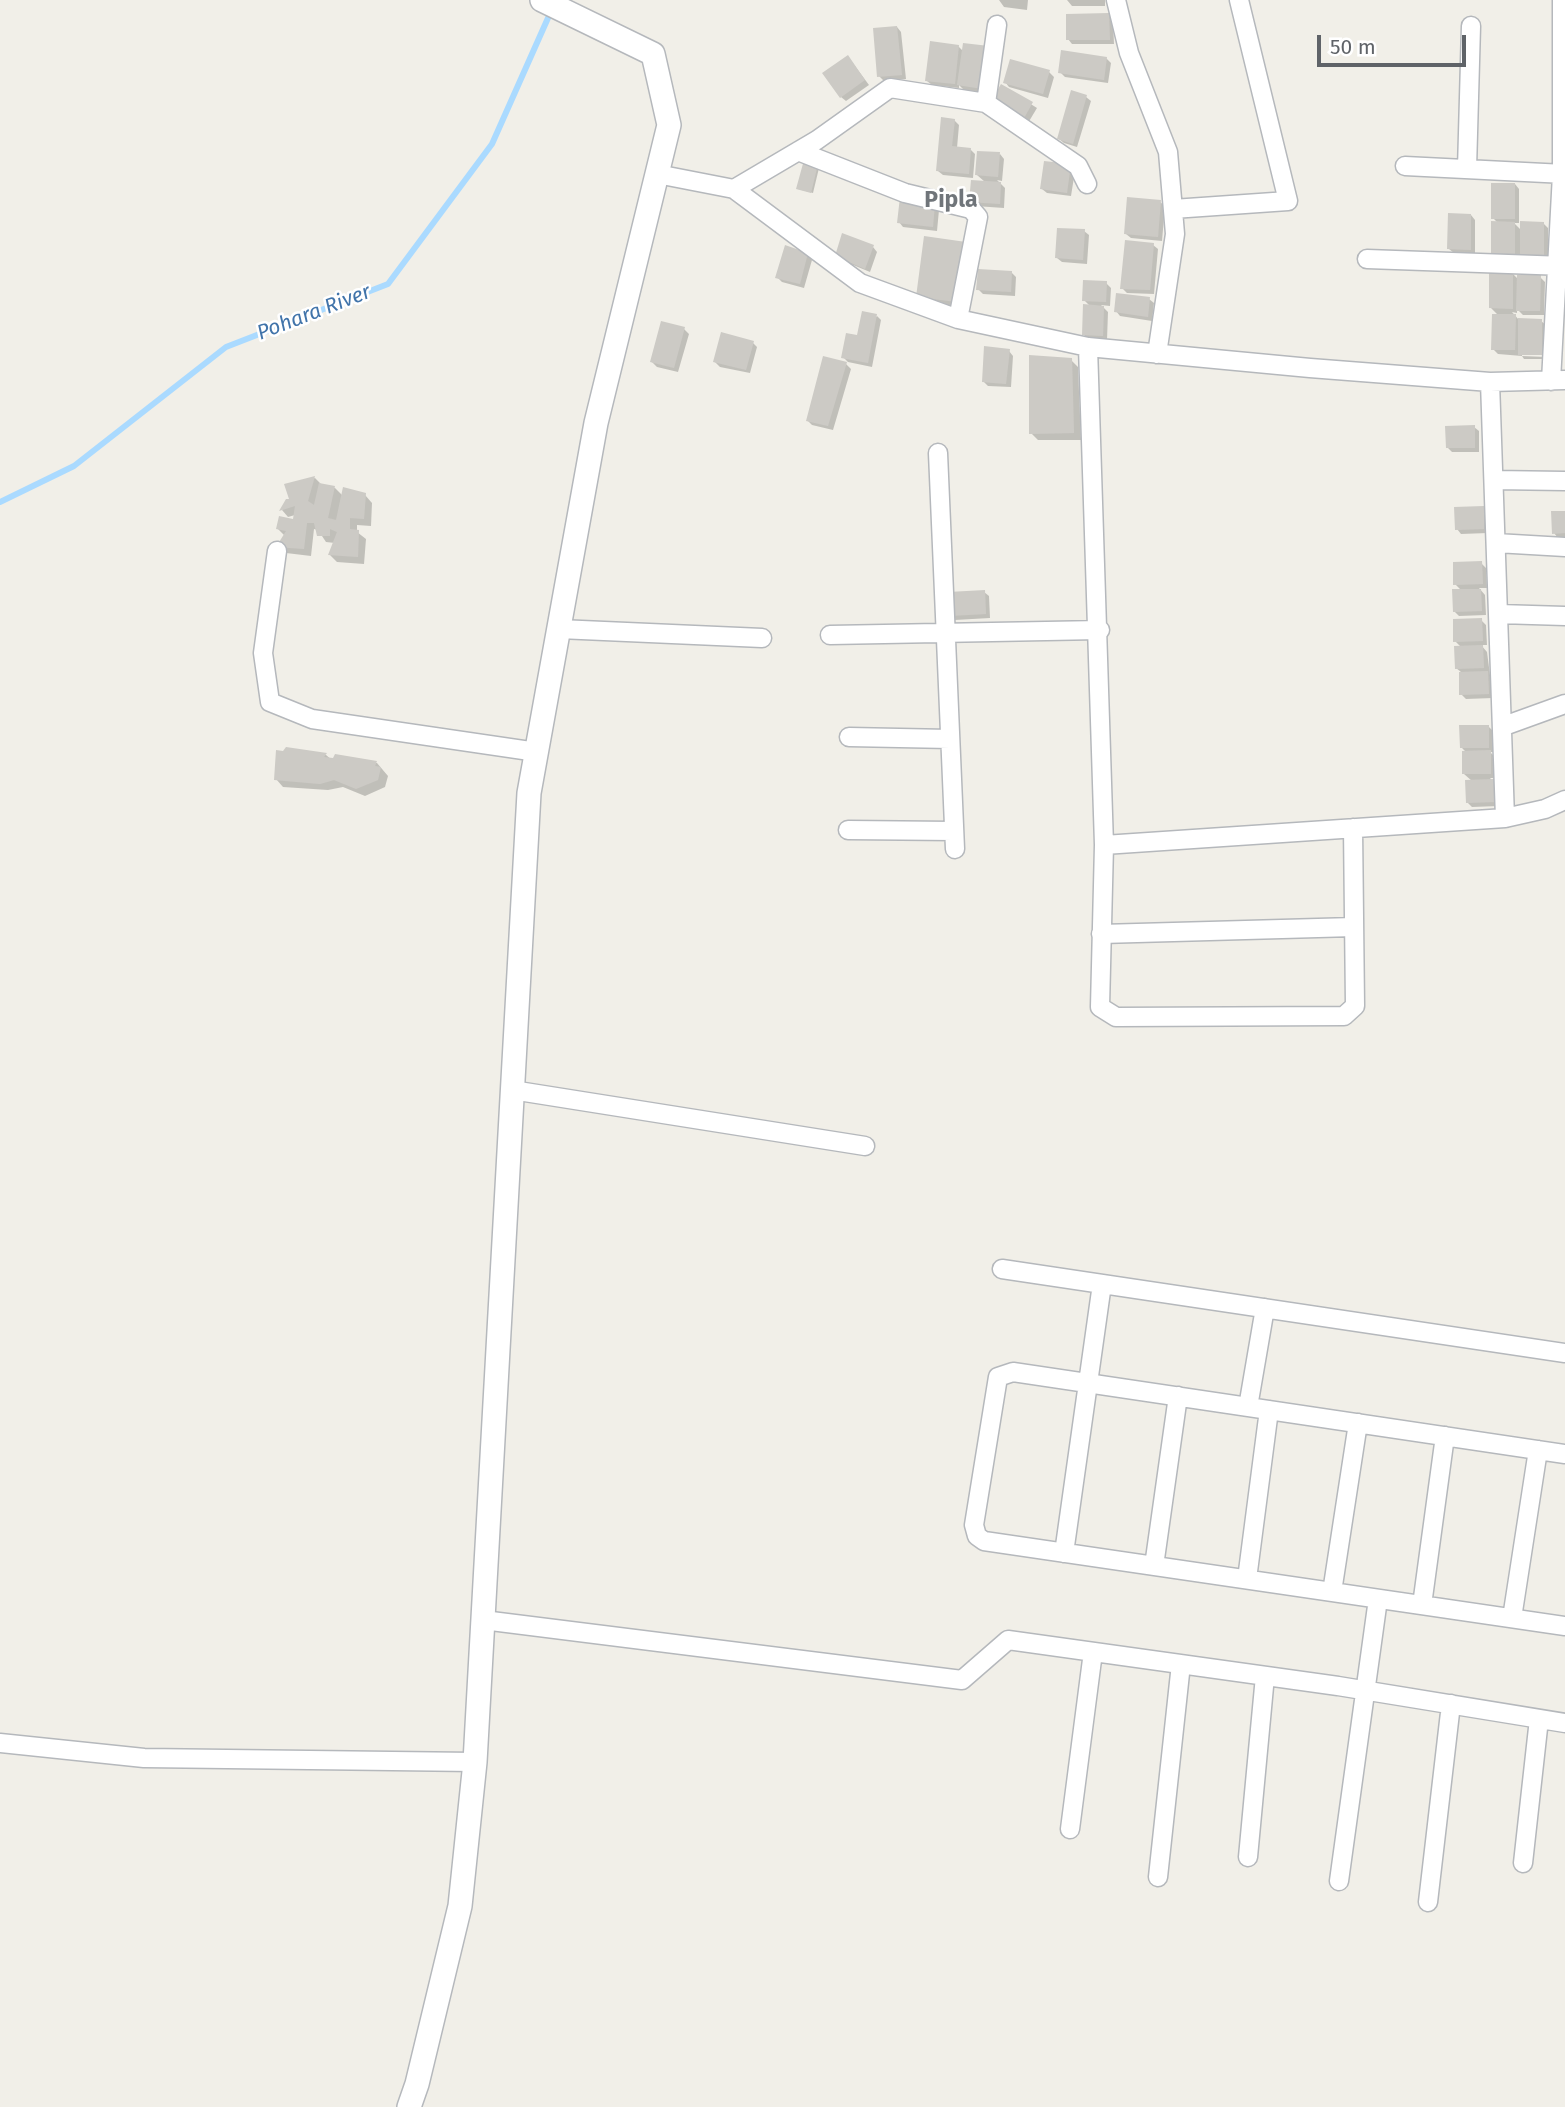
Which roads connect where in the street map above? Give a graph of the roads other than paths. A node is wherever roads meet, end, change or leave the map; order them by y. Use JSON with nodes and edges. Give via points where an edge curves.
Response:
{"nodes":[{"id":1,"x":542,"y":0,"type":"edge"},
{"id":2,"x":1116,"y":0,"type":"edge"},
{"id":3,"x":1239,"y":0,"type":"edge"},
{"id":4,"x":1562,"y":0,"type":"edge"},
{"id":5,"x":997,"y":25,"type":"dead end"},
{"id":6,"x":1471,"y":26,"type":"dead end"},
{"id":7,"x":986,"y":103,"type":"junction"},
{"id":8,"x":798,"y":151,"type":"junction"},
{"id":9,"x":1405,"y":166,"type":"dead end"},
{"id":10,"x":1467,"y":169,"type":"junction"},
{"id":11,"x":657,"y":174,"type":"junction"},
{"id":12,"x":1563,"y":174,"type":"edge"},
{"id":13,"x":1087,"y":184,"type":"dead end"},
{"id":14,"x":734,"y":189,"type":"junction"},
{"id":15,"x":1173,"y":209,"type":"junction"},
{"id":16,"x":1367,"y":259,"type":"dead end"},
{"id":17,"x":1561,"y":265,"type":"edge"},
{"id":18,"x":958,"y":320,"type":"junction"},
{"id":19,"x":1088,"y":347,"type":"junction"},
{"id":20,"x":1157,"y":354,"type":"junction"},
{"id":21,"x":1558,"y":381,"type":"edge"},
{"id":22,"x":1490,"y":382,"type":"junction"},
{"id":23,"x":938,"y":453,"type":"dead end"},
{"id":24,"x":1493,"y":480,"type":"junction"},
{"id":25,"x":1565,"y":481,"type":"edge"},
{"id":26,"x":1496,"y":543,"type":"junction"},
{"id":27,"x":1565,"y":547,"type":"edge"},
{"id":28,"x":277,"y":551,"type":"dead end"},
{"id":29,"x":1499,"y":614,"type":"junction"},
{"id":30,"x":1565,"y":617,"type":"edge"},
{"id":31,"x":559,"y":629,"type":"junction"},
{"id":32,"x":1100,"y":629,"type":"junction"},
{"id":33,"x":944,"y":632,"type":"junction"},
{"id":34,"x":830,"y":635,"type":"dead end"},
{"id":35,"x":762,"y":638,"type":"dead end"},
{"id":36,"x":1565,"y":704,"type":"edge"},
{"id":37,"x":1504,"y":726,"type":"junction"},
{"id":38,"x":849,"y":737,"type":"dead end"},
{"id":39,"x":950,"y":739,"type":"junction"},
{"id":40,"x":537,"y":752,"type":"junction"},
{"id":41,"x":1565,"y":800,"type":"edge"},
{"id":42,"x":1505,"y":818,"type":"junction"},
{"id":43,"x":1353,"y":828,"type":"junction"},
{"id":44,"x":848,"y":831,"type":"dead end"},
{"id":45,"x":1104,"y":845,"type":"junction"},
{"id":46,"x":1354,"y":927,"type":"junction"},
{"id":47,"x":1101,"y":934,"type":"junction"},
{"id":48,"x":512,"y":1090,"type":"junction"},
{"id":49,"x":865,"y":1146,"type":"dead end"},
{"id":50,"x":1002,"y":1269,"type":"dead end"},
{"id":51,"x":1102,"y":1284,"type":"junction"},
{"id":52,"x":1265,"y":1308,"type":"junction"},
{"id":53,"x":1565,"y":1353,"type":"edge"},
{"id":54,"x":1088,"y":1383,"type":"junction"},
{"id":55,"x":1178,"y":1396,"type":"junction"},
{"id":56,"x":1248,"y":1407,"type":"junction"},
{"id":57,"x":1269,"y":1410,"type":"junction"},
{"id":58,"x":1358,"y":1423,"type":"junction"},
{"id":59,"x":1445,"y":1436,"type":"junction"},
{"id":60,"x":1538,"y":1450,"type":"junction"},
{"id":61,"x":1565,"y":1454,"type":"edge"},
{"id":62,"x":1064,"y":1553,"type":"junction"},
{"id":63,"x":1154,"y":1566,"type":"junction"},
{"id":64,"x":1247,"y":1579,"type":"junction"},
{"id":65,"x":1332,"y":1592,"type":"junction"},
{"id":66,"x":1378,"y":1599,"type":"junction"},
{"id":67,"x":1422,"y":1605,"type":"junction"},
{"id":68,"x":1512,"y":1618,"type":"junction"},
{"id":69,"x":482,"y":1620,"type":"junction"},
{"id":70,"x":1565,"y":1626,"type":"edge"},
{"id":71,"x":1093,"y":1652,"type":"junction"},
{"id":72,"x":1181,"y":1664,"type":"junction"},
{"id":73,"x":1265,"y":1676,"type":"junction"},
{"id":74,"x":1364,"y":1690,"type":"junction"},
{"id":75,"x":1451,"y":1704,"type":"junction"},
{"id":76,"x":1539,"y":1718,"type":"junction"},
{"id":77,"x":1565,"y":1723,"type":"edge"},
{"id":78,"x":0,"y":1742,"type":"edge"},
{"id":79,"x":475,"y":1762,"type":"junction"},
{"id":80,"x":1070,"y":1829,"type":"dead end"},
{"id":81,"x":1248,"y":1857,"type":"dead end"},
{"id":82,"x":1523,"y":1863,"type":"dead end"},
{"id":83,"x":1158,"y":1877,"type":"dead end"},
{"id":84,"x":1339,"y":1881,"type":"dead end"},
{"id":85,"x":1428,"y":1902,"type":"dead end"},
{"id":86,"x":408,"y":2107,"type":"edge"}],
"edges":[{"from":1,"to":11,"type":"street","via":[[653,54],[669,125]]},
{"from":2,"to":15,"type":"street","via":[[1129,53],[1168,152]]},
{"from":3,"to":15,"type":"street","via":[[1287,201]]},
{"from":4,"to":12,"type":"street"},
{"from":5,"to":7,"type":"street"},
{"from":6,"to":10,"type":"street"},
{"from":7,"to":8,"type":"street","via":[[890,88]]},
{"from":7,"to":13,"type":"street","via":[[1077,166]]},
{"from":8,"to":14,"type":"street"},
{"from":8,"to":18,"type":"street","via":[[905,193],[971,209],[978,217]]},
{"from":9,"to":10,"type":"street"},
{"from":10,"to":12,"type":"street"},
{"from":11,"to":14,"type":"street"},
{"from":11,"to":31,"type":"street","via":[[596,423]]},
{"from":12,"to":17,"type":"street"},
{"from":14,"to":18,"type":"street","via":[[860,283]]},
{"from":15,"to":20,"type":"street","via":[[1175,234]]},
{"from":16,"to":17,"type":"street"},
{"from":17,"to":21,"type":"street"},
{"from":18,"to":19,"type":"street"},
{"from":19,"to":20,"type":"street"},
{"from":19,"to":32,"type":"street"},
{"from":20,"to":22,"type":"street"},
{"from":21,"to":22,"type":"street"},
{"from":22,"to":24,"type":"street"},
{"from":23,"to":33,"type":"street"},
{"from":24,"to":25,"type":"street"},
{"from":24,"to":26,"type":"street"},
{"from":26,"to":27,"type":"street"},
{"from":26,"to":29,"type":"street"},
{"from":28,"to":40,"type":"street","via":[[263,653],[270,702],[312,719]]},
{"from":29,"to":30,"type":"street"},
{"from":29,"to":37,"type":"street"},
{"from":31,"to":35,"type":"street"},
{"from":31,"to":40,"type":"street"},
{"from":32,"to":33,"type":"street"},
{"from":32,"to":45,"type":"street"},
{"from":33,"to":34,"type":"street"},
{"from":33,"to":39,"type":"street"},
{"from":36,"to":37,"type":"street"},
{"from":37,"to":42,"type":"street"},
{"from":38,"to":39,"type":"street"},
{"from":39,"to":44,"type":"street","via":[[955,840]]},
{"from":40,"to":48,"type":"street","via":[[529,793]]},
{"from":41,"to":42,"type":"street"},
{"from":42,"to":43,"type":"street"},
{"from":43,"to":45,"type":"street"},
{"from":43,"to":46,"type":"street"},
{"from":45,"to":47,"type":"street"},
{"from":46,"to":47,"type":"street"},
{"from":46,"to":47,"type":"street","via":[[1354,1006],[1344,1016],[1116,1017],[1100,1007]]},
{"from":48,"to":49,"type":"street"},
{"from":48,"to":69,"type":"street"},
{"from":50,"to":51,"type":"street"},
{"from":51,"to":52,"type":"street"},
{"from":51,"to":54,"type":"street"},
{"from":52,"to":53,"type":"street"},
{"from":52,"to":56,"type":"street"},
{"from":54,"to":55,"type":"street"},
{"from":54,"to":62,"type":"street"},
{"from":54,"to":62,"type":"street","via":[[1013,1372],[998,1377],[974,1525],[984,1541]]},
{"from":55,"to":56,"type":"street"},
{"from":55,"to":63,"type":"street"},
{"from":56,"to":57,"type":"street"},
{"from":57,"to":58,"type":"street"},
{"from":57,"to":64,"type":"street"},
{"from":58,"to":59,"type":"street"},
{"from":58,"to":65,"type":"street"},
{"from":59,"to":60,"type":"street"},
{"from":59,"to":67,"type":"street"},
{"from":60,"to":61,"type":"street"},
{"from":60,"to":68,"type":"street"},
{"from":62,"to":63,"type":"street"},
{"from":63,"to":64,"type":"street"},
{"from":64,"to":65,"type":"street"},
{"from":65,"to":66,"type":"street"},
{"from":66,"to":67,"type":"street"},
{"from":66,"to":74,"type":"street"},
{"from":67,"to":68,"type":"street"},
{"from":68,"to":70,"type":"street"},
{"from":69,"to":71,"type":"street","via":[[962,1680],[1008,1640]]},
{"from":69,"to":79,"type":"street"},
{"from":71,"to":72,"type":"street"},
{"from":71,"to":80,"type":"street"},
{"from":72,"to":73,"type":"street"},
{"from":72,"to":83,"type":"street"},
{"from":73,"to":74,"type":"street"},
{"from":73,"to":81,"type":"street"},
{"from":74,"to":75,"type":"street"},
{"from":74,"to":84,"type":"street"},
{"from":75,"to":76,"type":"street"},
{"from":75,"to":85,"type":"street"},
{"from":76,"to":77,"type":"street"},
{"from":76,"to":82,"type":"street"},
{"from":78,"to":79,"type":"street","via":[[144,1758]]},
{"from":79,"to":86,"type":"street","via":[[460,1906]]}]}
